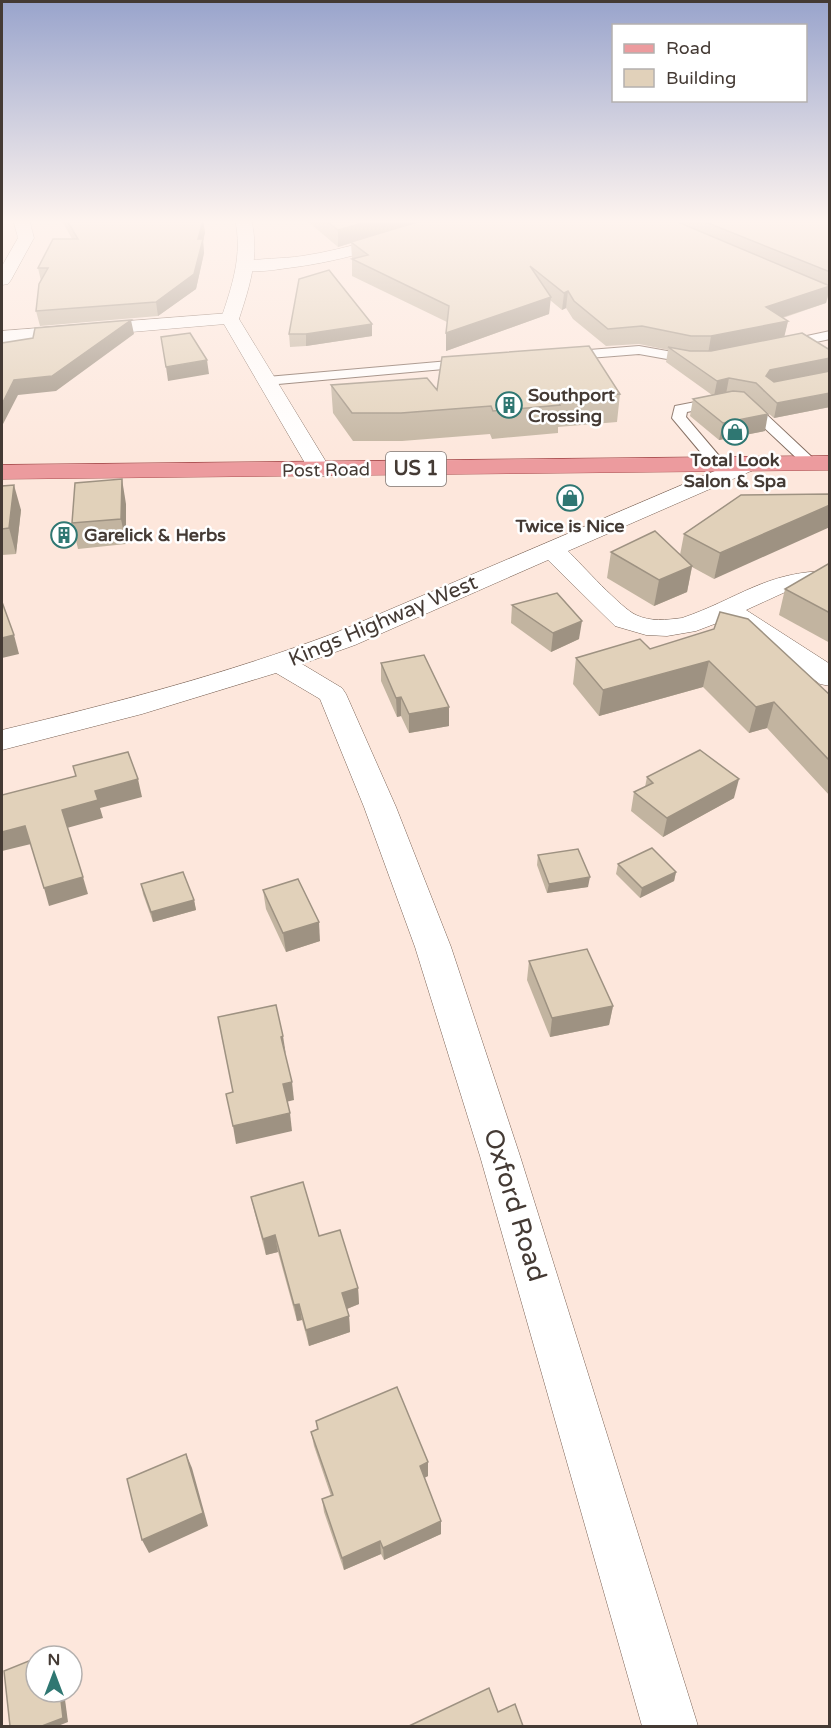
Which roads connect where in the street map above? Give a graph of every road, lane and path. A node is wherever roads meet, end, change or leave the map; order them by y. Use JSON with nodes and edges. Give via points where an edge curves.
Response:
{"nodes":[{"id":1,"x":237,"y":300,"type":"edge"},
{"id":2,"x":230,"y":319,"type":"junction"},
{"id":3,"x":830,"y":335,"type":"edge"},
{"id":4,"x":2,"y":337,"type":"edge"},
{"id":5,"x":773,"y":347,"type":"edge"},
{"id":6,"x":554,"y":357,"type":"edge"},
{"id":7,"x":708,"y":360,"type":"edge"},
{"id":8,"x":483,"y":363,"type":"edge"},
{"id":9,"x":267,"y":381,"type":"junction"},
{"id":10,"x":820,"y":463,"type":"edge"},
{"id":11,"x":718,"y":464,"type":"junction"},
{"id":12,"x":750,"y":464,"type":"junction"},
{"id":13,"x":320,"y":470,"type":"junction"},
{"id":14,"x":2,"y":472,"type":"edge"},
{"id":15,"x":551,"y":549,"type":"junction"},
{"id":16,"x":830,"y":579,"type":"edge"},
{"id":17,"x":727,"y":609,"type":"junction"},
{"id":18,"x":345,"y":639,"type":"junction"},
{"id":19,"x":281,"y":664,"type":"junction"},
{"id":20,"x":830,"y":678,"type":"edge"},
{"id":21,"x":332,"y":694,"type":"junction"},
{"id":22,"x":2,"y":740,"type":"edge"},
{"id":23,"x":670,"y":1726,"type":"edge"}],
"edges":[{"from":1,"to":2,"type":"street"},
{"from":2,"to":4,"type":"street"},
{"from":2,"to":9,"type":"street"},
{"from":3,"to":5,"type":"lane"},
{"from":6,"to":7,"type":"lane","via":[[639,350]]},
{"from":8,"to":9,"type":"lane"},
{"from":9,"to":13,"type":"street"},
{"from":10,"to":11,"type":"lane","via":[[747,404],[726,400],[680,410],[679,418]]},
{"from":10,"to":12,"type":"main road","name":"Post Road","number":"US 1"},
{"from":11,"to":12,"type":"main road","name":"Post Road","number":"US 1"},
{"from":11,"to":13,"type":"main road","name":"Post Road","number":"US 1"},
{"from":12,"to":15,"type":"street","name":"Kings Highway West"},
{"from":13,"to":14,"type":"main road","name":"Post Road","number":"US 1"},
{"from":15,"to":17,"type":"street","via":[[624,620],[633,624],[681,628]]},
{"from":15,"to":18,"type":"street","name":"Kings Highway West"},
{"from":16,"to":17,"type":"street","via":[[783,583]]},
{"from":17,"to":20,"type":"street"},
{"from":18,"to":19,"type":"street","name":"Kings Highway West"},
{"from":18,"to":21,"type":"street"},
{"from":19,"to":21,"type":"street"},
{"from":19,"to":22,"type":"street","name":"Kings Highway West"},
{"from":21,"to":23,"type":"street","name":"Oxford Road","via":[[434,947]]}]}
